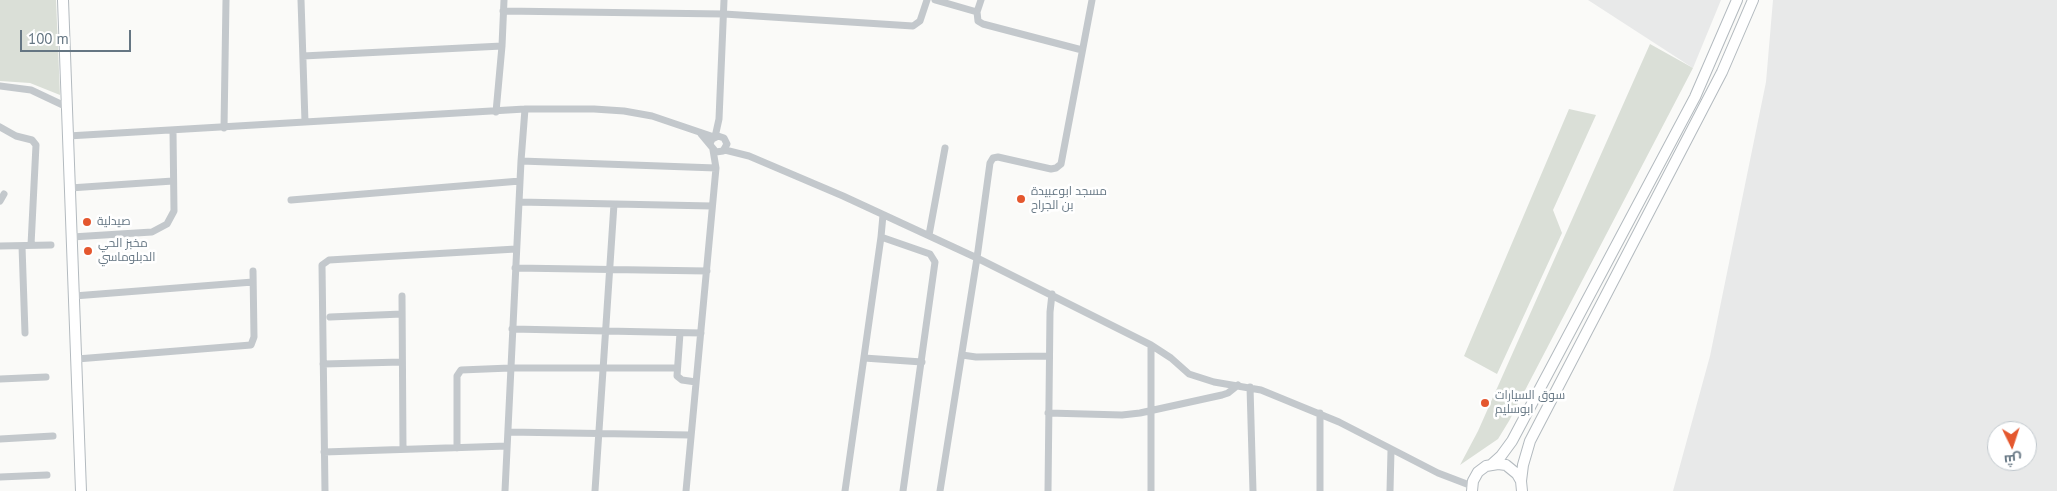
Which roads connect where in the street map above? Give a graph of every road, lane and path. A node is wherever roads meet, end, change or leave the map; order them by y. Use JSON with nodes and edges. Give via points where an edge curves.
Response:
{"nodes":[{"id":1,"x":63,"y":0,"type":"edge"},
{"id":2,"x":226,"y":0,"type":"edge"},
{"id":3,"x":300,"y":0,"type":"edge"},
{"id":4,"x":504,"y":0,"type":"edge"},
{"id":5,"x":724,"y":0,"type":"edge"},
{"id":6,"x":927,"y":0,"type":"edge"},
{"id":7,"x":936,"y":0,"type":"edge"},
{"id":8,"x":981,"y":0,"type":"edge"},
{"id":9,"x":1092,"y":0,"type":"edge"},
{"id":10,"x":1737,"y":0,"type":"edge"},
{"id":11,"x":1753,"y":0,"type":"edge"},
{"id":12,"x":503,"y":11,"type":"junction"},
{"id":13,"x":977,"y":12,"type":"junction"},
{"id":14,"x":724,"y":14,"type":"junction"},
{"id":15,"x":502,"y":46,"type":"junction"},
{"id":16,"x":1082,"y":50,"type":"junction"},
{"id":17,"x":303,"y":56,"type":"junction"},
{"id":18,"x":0,"y":86,"type":"edge"},
{"id":19,"x":67,"y":107,"type":"junction"},
{"id":20,"x":525,"y":109,"type":"junction"},
{"id":21,"x":496,"y":112,"type":"junction"},
{"id":22,"x":719,"y":119,"type":"junction"},
{"id":23,"x":305,"y":122,"type":"junction"},
{"id":24,"x":0,"y":127,"type":"edge"},
{"id":25,"x":224,"y":128,"type":"junction"},
{"id":26,"x":173,"y":131,"type":"junction"},
{"id":27,"x":68,"y":136,"type":"junction"},
{"id":28,"x":725,"y":140,"type":"junction"},
{"id":29,"x":713,"y":142,"type":"junction"},
{"id":30,"x":945,"y":148,"type":"dead end"},
{"id":31,"x":724,"y":150,"type":"junction"},
{"id":32,"x":748,"y":156,"type":"junction"},
{"id":33,"x":521,"y":160,"type":"junction"},
{"id":34,"x":716,"y":168,"type":"junction"},
{"id":35,"x":173,"y":181,"type":"junction"},
{"id":36,"x":520,"y":181,"type":"junction"},
{"id":37,"x":70,"y":188,"type":"junction"},
{"id":38,"x":4,"y":194,"type":"dead end"},
{"id":39,"x":291,"y":200,"type":"dead end"},
{"id":40,"x":0,"y":201,"type":"edge"},
{"id":41,"x":518,"y":202,"type":"junction"},
{"id":42,"x":614,"y":204,"type":"junction"},
{"id":43,"x":712,"y":206,"type":"junction"},
{"id":44,"x":884,"y":216,"type":"junction"},
{"id":45,"x":929,"y":235,"type":"junction"},
{"id":46,"x":72,"y":237,"type":"junction"},
{"id":47,"x":881,"y":237,"type":"junction"},
{"id":48,"x":51,"y":245,"type":"dead end"},
{"id":49,"x":0,"y":246,"type":"edge"},
{"id":50,"x":22,"y":246,"type":"junction"},
{"id":51,"x":31,"y":246,"type":"junction"},
{"id":52,"x":516,"y":249,"type":"junction"},
{"id":53,"x":977,"y":258,"type":"junction"},
{"id":54,"x":515,"y":268,"type":"junction"},
{"id":55,"x":610,"y":270,"type":"junction"},
{"id":56,"x":253,"y":271,"type":"dead end"},
{"id":57,"x":707,"y":271,"type":"junction"},
{"id":58,"x":253,"y":282,"type":"junction"},
{"id":59,"x":1052,"y":294,"type":"junction"},
{"id":60,"x":74,"y":296,"type":"junction"},
{"id":61,"x":402,"y":296,"type":"dead end"},
{"id":62,"x":402,"y":314,"type":"junction"},
{"id":63,"x":330,"y":317,"type":"dead end"},
{"id":64,"x":512,"y":329,"type":"junction"},
{"id":65,"x":606,"y":331,"type":"junction"},
{"id":66,"x":25,"y":333,"type":"dead end"},
{"id":67,"x":680,"y":333,"type":"junction"},
{"id":68,"x":701,"y":333,"type":"junction"},
{"id":69,"x":1151,"y":345,"type":"junction"},
{"id":70,"x":962,"y":355,"type":"junction"},
{"id":71,"x":1049,"y":356,"type":"junction"},
{"id":72,"x":864,"y":358,"type":"junction"},
{"id":73,"x":76,"y":359,"type":"junction"},
{"id":74,"x":402,"y":362,"type":"junction"},
{"id":75,"x":922,"y":362,"type":"junction"},
{"id":76,"x":322,"y":364,"type":"junction"},
{"id":77,"x":510,"y":368,"type":"junction"},
{"id":78,"x":603,"y":368,"type":"junction"},
{"id":79,"x":677,"y":368,"type":"junction"},
{"id":80,"x":46,"y":377,"type":"dead end"},
{"id":81,"x":0,"y":379,"type":"edge"},
{"id":82,"x":696,"y":382,"type":"junction"},
{"id":83,"x":1238,"y":385,"type":"junction"},
{"id":84,"x":1250,"y":387,"type":"junction"},
{"id":85,"x":1150,"y":412,"type":"junction"},
{"id":86,"x":1048,"y":413,"type":"junction"},
{"id":87,"x":1320,"y":413,"type":"junction"},
{"id":88,"x":508,"y":432,"type":"junction"},
{"id":89,"x":599,"y":434,"type":"junction"},
{"id":90,"x":690,"y":435,"type":"junction"},
{"id":91,"x":53,"y":436,"type":"dead end"},
{"id":92,"x":0,"y":438,"type":"edge"},
{"id":93,"x":507,"y":446,"type":"junction"},
{"id":94,"x":457,"y":448,"type":"junction"},
{"id":95,"x":403,"y":449,"type":"junction"},
{"id":96,"x":1391,"y":450,"type":"junction"},
{"id":97,"x":324,"y":452,"type":"junction"},
{"id":98,"x":1491,"y":465,"type":"junction"},
{"id":99,"x":47,"y":475,"type":"dead end"},
{"id":100,"x":0,"y":477,"type":"edge"},
{"id":101,"x":1522,"y":486,"type":"edge"},
{"id":102,"x":1472,"y":488,"type":"edge"},
{"id":103,"x":81,"y":491,"type":"edge"},
{"id":104,"x":325,"y":491,"type":"edge"},
{"id":105,"x":505,"y":491,"type":"edge"},
{"id":106,"x":595,"y":491,"type":"edge"},
{"id":107,"x":686,"y":491,"type":"edge"},
{"id":108,"x":845,"y":491,"type":"edge"},
{"id":109,"x":903,"y":491,"type":"edge"},
{"id":110,"x":940,"y":491,"type":"edge"},
{"id":111,"x":1048,"y":491,"type":"edge"},
{"id":112,"x":1151,"y":491,"type":"edge"},
{"id":113,"x":1254,"y":491,"type":"edge"},
{"id":114,"x":1320,"y":491,"type":"edge"},
{"id":115,"x":1390,"y":491,"type":"edge"}],
"edges":[{"from":1,"to":19,"type":"street"},
{"from":2,"to":25,"type":"street"},
{"from":3,"to":17,"type":"street"},
{"from":4,"to":12,"type":"street"},
{"from":5,"to":14,"type":"street"},
{"from":6,"to":14,"type":"street","via":[[920,22],[913,26]]},
{"from":7,"to":13,"type":"street"},
{"from":8,"to":13,"type":"street"},
{"from":9,"to":16,"type":"street"},
{"from":10,"to":98,"type":"street","via":[[1691,105],[1512,441]]},
{"from":11,"to":101,"type":"street","via":[[1722,72],[1530,440],[1522,465]]},
{"from":12,"to":14,"type":"street"},
{"from":12,"to":15,"type":"street"},
{"from":13,"to":16,"type":"street","via":[[978,21],[983,24]]},
{"from":14,"to":22,"type":"street"},
{"from":15,"to":17,"type":"street"},
{"from":15,"to":21,"type":"street"},
{"from":16,"to":53,"type":"street","via":[[1059,166],[1050,169],[998,157],[990,161]]},
{"from":17,"to":23,"type":"street"},
{"from":18,"to":19,"type":"street","via":[[31,90]]},
{"from":19,"to":27,"type":"street"},
{"from":20,"to":21,"type":"street"},
{"from":20,"to":29,"type":"street","via":[[624,111],[652,116],[699,132]]},
{"from":20,"to":33,"type":"street"},
{"from":21,"to":23,"type":"street"},
{"from":22,"to":28,"type":"street"},
{"from":22,"to":29,"type":"street"},
{"from":23,"to":25,"type":"street"},
{"from":24,"to":51,"type":"street","via":[[32,140],[36,145]]},
{"from":25,"to":26,"type":"street"},
{"from":26,"to":27,"type":"street"},
{"from":26,"to":35,"type":"street"},
{"from":27,"to":37,"type":"street"},
{"from":28,"to":29,"type":"street"},
{"from":28,"to":31,"type":"street"},
{"from":28,"to":32,"type":"street"},
{"from":29,"to":31,"type":"street","via":[[720,152]]},
{"from":29,"to":34,"type":"street"},
{"from":30,"to":45,"type":"street"},
{"from":31,"to":32,"type":"street"},
{"from":31,"to":34,"type":"street"},
{"from":32,"to":44,"type":"street"},
{"from":33,"to":34,"type":"street"},
{"from":33,"to":36,"type":"street"},
{"from":34,"to":43,"type":"street"},
{"from":35,"to":37,"type":"street"},
{"from":35,"to":46,"type":"street","via":[[174,211],[161,228],[152,232]]},
{"from":36,"to":39,"type":"street"},
{"from":36,"to":41,"type":"street"},
{"from":37,"to":46,"type":"street"},
{"from":38,"to":40,"type":"street"},
{"from":41,"to":42,"type":"street"},
{"from":41,"to":52,"type":"street"},
{"from":42,"to":43,"type":"street"},
{"from":42,"to":55,"type":"street"},
{"from":43,"to":57,"type":"street"},
{"from":44,"to":45,"type":"street"},
{"from":44,"to":47,"type":"street"},
{"from":45,"to":53,"type":"street"},
{"from":46,"to":60,"type":"street"},
{"from":47,"to":72,"type":"street"},
{"from":47,"to":75,"type":"street","via":[[930,254],[934,259]]},
{"from":48,"to":51,"type":"street"},
{"from":49,"to":50,"type":"street"},
{"from":50,"to":51,"type":"street"},
{"from":50,"to":66,"type":"street"},
{"from":52,"to":54,"type":"street"},
{"from":52,"to":76,"type":"street","via":[[325,262],[321,268]]},
{"from":53,"to":59,"type":"street"},
{"from":53,"to":70,"type":"street"},
{"from":54,"to":55,"type":"street"},
{"from":54,"to":64,"type":"street"},
{"from":55,"to":57,"type":"street"},
{"from":55,"to":65,"type":"street"},
{"from":56,"to":58,"type":"street"},
{"from":57,"to":68,"type":"street"},
{"from":58,"to":60,"type":"street"},
{"from":58,"to":73,"type":"street","via":[[254,337],[251,345]]},
{"from":59,"to":69,"type":"street"},
{"from":59,"to":71,"type":"street"},
{"from":60,"to":73,"type":"street"},
{"from":61,"to":62,"type":"street"},
{"from":62,"to":63,"type":"street"},
{"from":62,"to":74,"type":"street"},
{"from":64,"to":65,"type":"street"},
{"from":64,"to":77,"type":"street"},
{"from":65,"to":67,"type":"street"},
{"from":65,"to":78,"type":"street"},
{"from":67,"to":68,"type":"street"},
{"from":67,"to":79,"type":"street"},
{"from":68,"to":82,"type":"street"},
{"from":69,"to":83,"type":"street","via":[[1189,374]]},
{"from":69,"to":85,"type":"street"},
{"from":70,"to":71,"type":"street"},
{"from":70,"to":110,"type":"street"},
{"from":71,"to":86,"type":"street"},
{"from":72,"to":75,"type":"street"},
{"from":72,"to":108,"type":"street"},
{"from":73,"to":103,"type":"street"},
{"from":74,"to":76,"type":"street"},
{"from":74,"to":95,"type":"street"},
{"from":75,"to":109,"type":"street"},
{"from":76,"to":97,"type":"street"},
{"from":77,"to":78,"type":"street"},
{"from":77,"to":88,"type":"street"},
{"from":77,"to":94,"type":"street","via":[[465,368],[458,372]]},
{"from":78,"to":79,"type":"street"},
{"from":78,"to":89,"type":"street"},
{"from":79,"to":82,"type":"street","via":[[680,380]]},
{"from":80,"to":81,"type":"street"},
{"from":82,"to":90,"type":"street"},
{"from":83,"to":84,"type":"street"},
{"from":83,"to":85,"type":"street","via":[[1228,393]]},
{"from":84,"to":87,"type":"street"},
{"from":84,"to":113,"type":"street"},
{"from":85,"to":86,"type":"street","via":[[1122,415]]},
{"from":85,"to":112,"type":"street"},
{"from":86,"to":111,"type":"street"},
{"from":87,"to":96,"type":"street"},
{"from":87,"to":114,"type":"street"},
{"from":88,"to":89,"type":"street"},
{"from":88,"to":93,"type":"street"},
{"from":89,"to":90,"type":"street"},
{"from":89,"to":106,"type":"street"},
{"from":90,"to":107,"type":"street"},
{"from":91,"to":92,"type":"street"},
{"from":93,"to":94,"type":"street"},
{"from":93,"to":105,"type":"street"},
{"from":94,"to":95,"type":"street"},
{"from":95,"to":97,"type":"street"},
{"from":96,"to":102,"type":"street"},
{"from":96,"to":115,"type":"street"},
{"from":97,"to":104,"type":"street"},
{"from":98,"to":101,"type":"street","via":[[1506,465],[1518,474]]},
{"from":98,"to":102,"type":"street","via":[[1478,472]]},
{"from":99,"to":100,"type":"street"}]}
